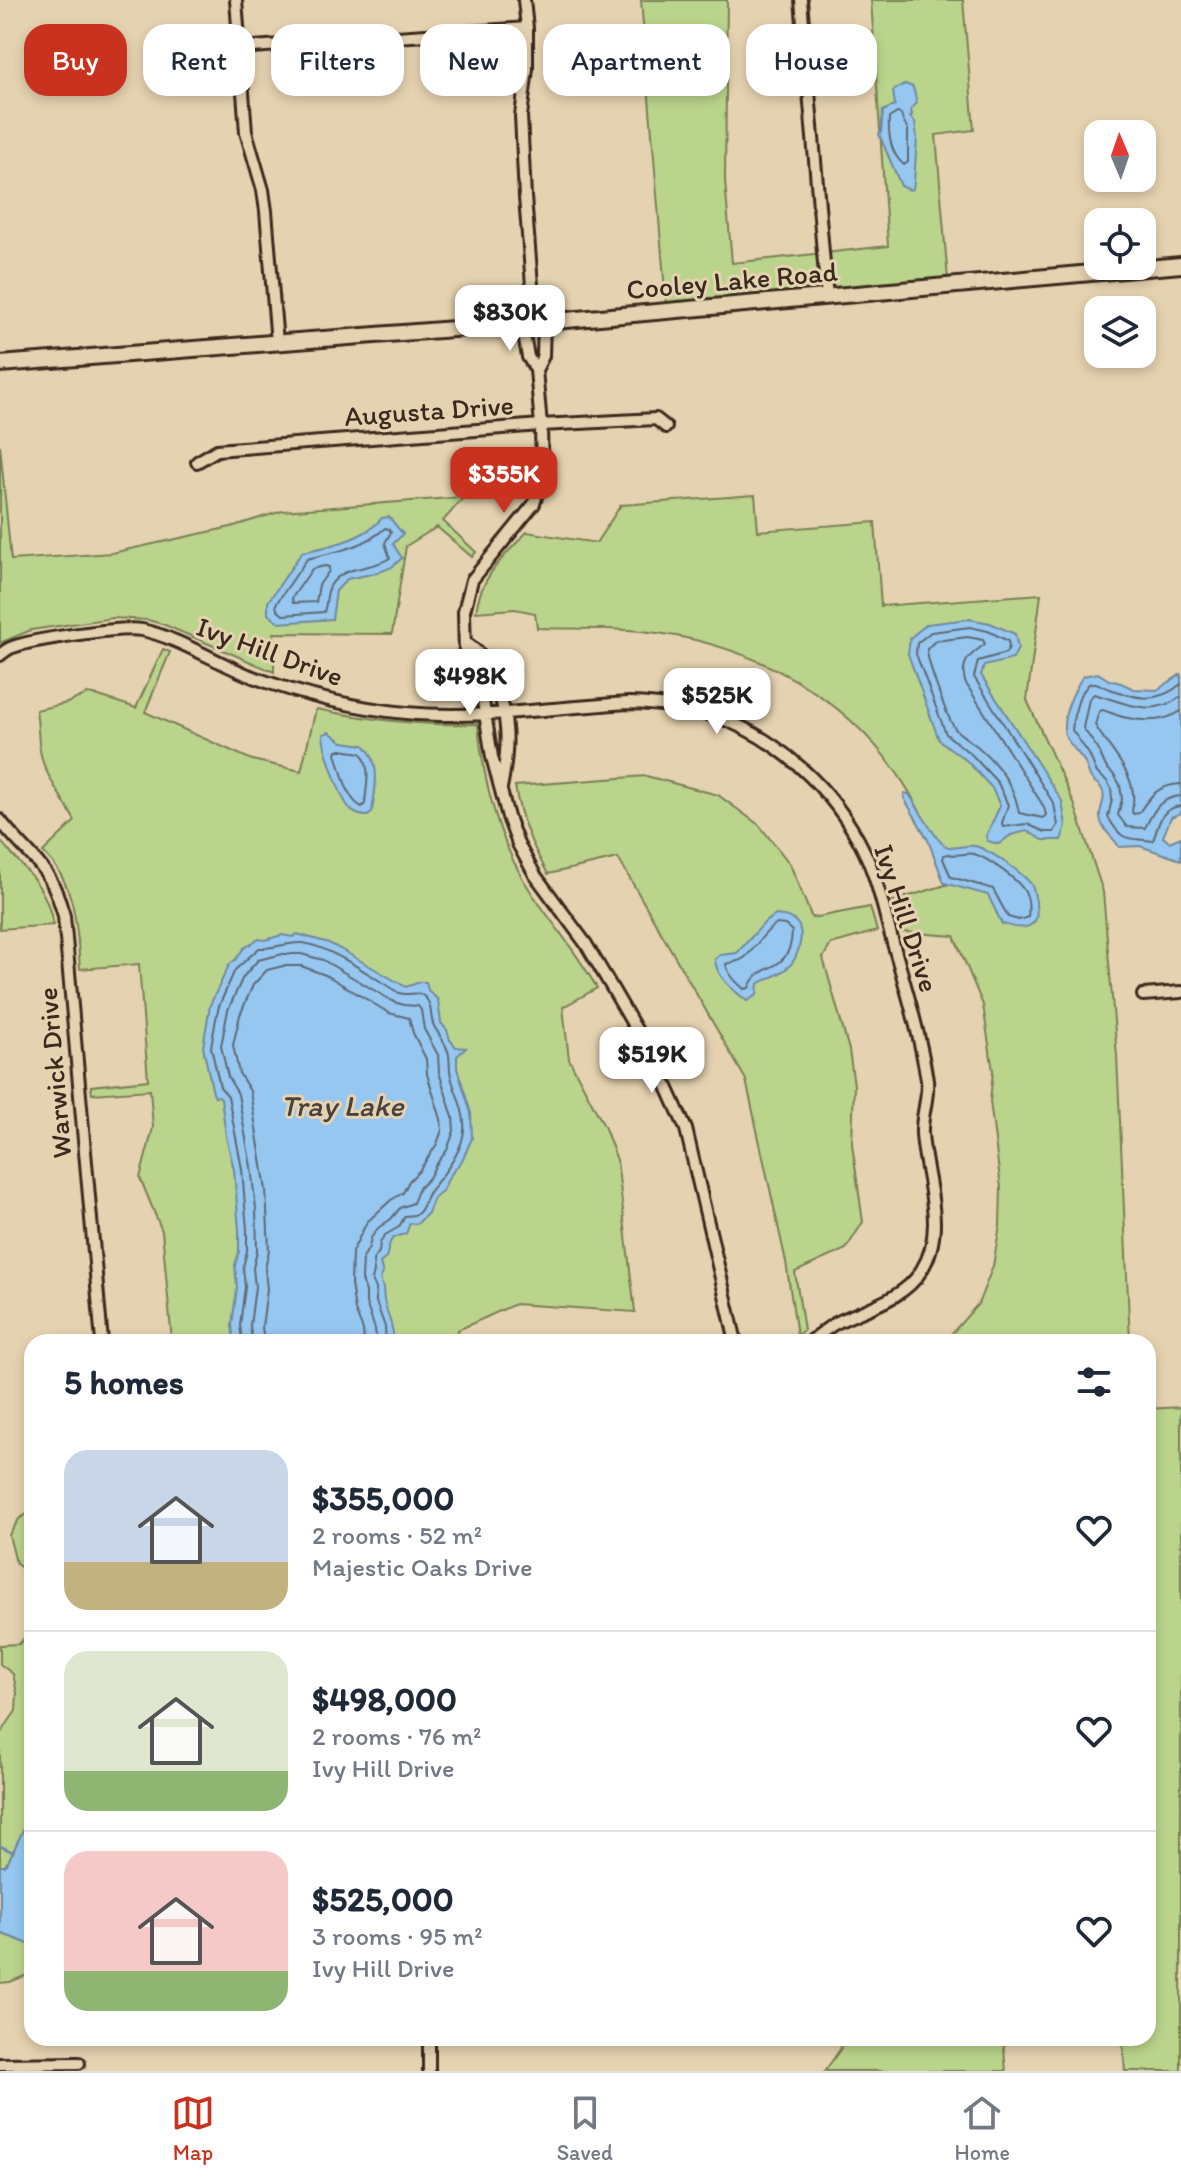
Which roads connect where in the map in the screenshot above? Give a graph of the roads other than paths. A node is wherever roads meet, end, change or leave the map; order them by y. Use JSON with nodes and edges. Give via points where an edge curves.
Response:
{"nodes":[{"id":1,"x":236,"y":0,"type":"edge"},
{"id":2,"x":524,"y":0,"type":"edge"},
{"id":3,"x":801,"y":0,"type":"edge"},
{"id":4,"x":238,"y":24,"type":"edge"},
{"id":5,"x":527,"y":24,"type":"edge"},
{"id":6,"x":420,"y":35,"type":"edge"},
{"id":7,"x":255,"y":47,"type":"edge"},
{"id":8,"x":243,"y":96,"type":"edge"},
{"id":9,"x":524,"y":96,"type":"edge"},
{"id":10,"x":1181,"y":265,"type":"edge"},
{"id":11,"x":827,"y":298,"type":"junction"},
{"id":12,"x":534,"y":323,"type":"junction"},
{"id":13,"x":277,"y":343,"type":"junction"},
{"id":14,"x":0,"y":364,"type":"edge"},
{"id":15,"x":536,"y":370,"type":"junction"},
{"id":16,"x":541,"y":425,"type":"junction"},
{"id":17,"x":666,"y":427,"type":"dead end"},
{"id":18,"x":197,"y":462,"type":"dead end"},
{"id":19,"x":466,"y":643,"type":"junction"},
{"id":20,"x":0,"y":655,"type":"edge"},
{"id":21,"x":487,"y":713,"type":"junction"},
{"id":22,"x":505,"y":713,"type":"junction"},
{"id":23,"x":501,"y":789,"type":"junction"},
{"id":24,"x":0,"y":820,"type":"edge"},
{"id":25,"x":1181,"y":992,"type":"edge"},
{"id":26,"x":1143,"y":995,"type":"dead end"},
{"id":27,"x":101,"y":1334,"type":"edge"},
{"id":28,"x":734,"y":1334,"type":"edge"},
{"id":29,"x":820,"y":1334,"type":"edge"},
{"id":30,"x":429,"y":2046,"type":"edge"},
{"id":31,"x":79,"y":2063,"type":"dead end"},
{"id":32,"x":0,"y":2064,"type":"edge"},
{"id":33,"x":429,"y":2071,"type":"edge"}],
"edges":[{"from":1,"to":4,"type":"street"},
{"from":2,"to":5,"type":"street"},
{"from":3,"to":11,"type":"street"},
{"from":6,"to":7,"type":"street"},
{"from":8,"to":13,"type":"street","via":[[246,132],[266,211]]},
{"from":9,"to":12,"type":"street"},
{"from":10,"to":11,"type":"street","name":"Cooley Lake Road"},
{"from":11,"to":12,"type":"street","name":"Cooley Lake Road"},
{"from":12,"to":13,"type":"street","name":"Cooley Lake Road"},
{"from":12,"to":15,"type":"street","via":[[528,357]]},
{"from":12,"to":15,"type":"street","via":[[543,356]]},
{"from":13,"to":14,"type":"street","name":"Cooley Lake Road"},
{"from":15,"to":16,"type":"street"},
{"from":16,"to":17,"type":"street","name":"Augusta Drive","via":[[656,419]]},
{"from":16,"to":18,"type":"street","name":"Augusta Drive","via":[[217,450]]},
{"from":16,"to":19,"type":"street","via":[[539,492],[525,517],[472,580],[464,611]]},
{"from":19,"to":21,"type":"street","via":[[465,655]]},
{"from":19,"to":22,"type":"street","via":[[490,670]]},
{"from":20,"to":21,"type":"street","name":"Ivy Hill Drive","via":[[32,642],[132,629],[158,635],[253,677],[338,702],[406,713]]},
{"from":21,"to":22,"type":"street","name":"Ivy Hill Drive"},
{"from":21,"to":23,"type":"street"},
{"from":22,"to":23,"type":"street"},
{"from":22,"to":29,"type":"street","name":"Ivy Hill Drive","via":[[630,703],[710,714],[758,737],[804,770],[838,808],[865,853],[913,1015],[927,1083],[922,1135],[934,1225],[929,1255],[904,1290]]},
{"from":23,"to":28,"type":"street","via":[[518,844],[608,981],[659,1069],[686,1129]]},
{"from":24,"to":27,"type":"street","name":"Warwick Drive","via":[[52,883],[64,916]]},
{"from":25,"to":26,"type":"street"},
{"from":30,"to":33,"type":"street"},
{"from":31,"to":32,"type":"street"}]}
